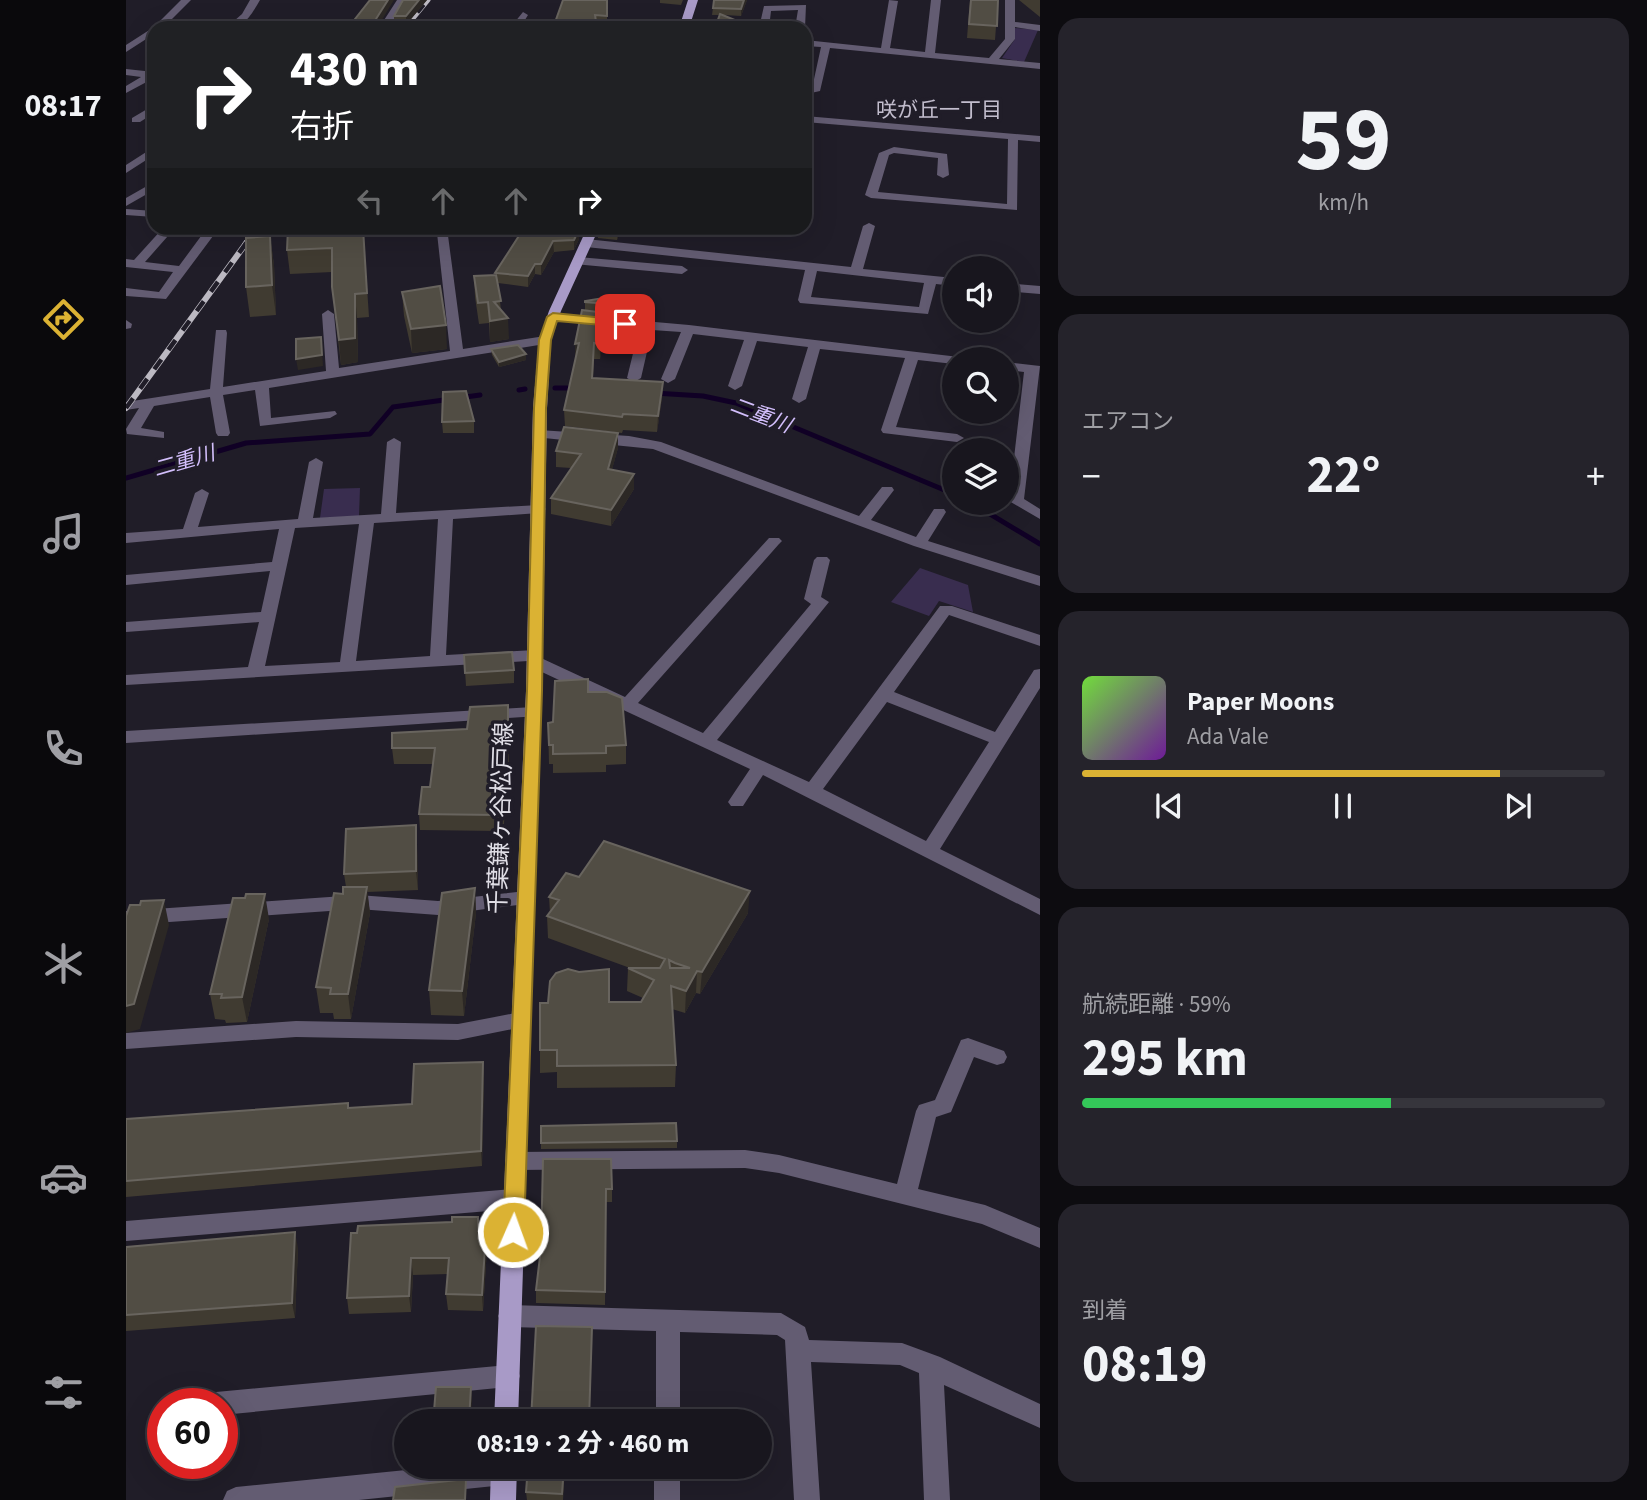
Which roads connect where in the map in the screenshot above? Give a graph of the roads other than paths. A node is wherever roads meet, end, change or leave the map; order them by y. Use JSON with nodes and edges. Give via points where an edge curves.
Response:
{"nodes":[{"id":1,"x":186,"y":0,"type":"edge"},
{"id":2,"x":255,"y":0,"type":"edge"},
{"id":3,"x":402,"y":0,"type":"edge"},
{"id":4,"x":693,"y":0,"type":"edge"},
{"id":5,"x":936,"y":0,"type":"edge"},
{"id":6,"x":1010,"y":0,"type":"edge"},
{"id":7,"x":893,"y":1,"type":"edge"},
{"id":8,"x":523,"y":15,"type":"dead end"},
{"id":9,"x":164,"y":21,"type":"edge"},
{"id":10,"x":240,"y":21,"type":"edge"},
{"id":11,"x":388,"y":21,"type":"edge"},
{"id":12,"x":519,"y":21,"type":"edge"},
{"id":13,"x":686,"y":21,"type":"edge"},
{"id":14,"x":765,"y":21,"type":"edge"},
{"id":15,"x":801,"y":21,"type":"edge"},
{"id":16,"x":1012,"y":24,"type":"junction"},
{"id":17,"x":1040,"y":28,"type":"edge"},
{"id":18,"x":147,"y":35,"type":"edge"},
{"id":19,"x":812,"y":44,"type":"edge"},
{"id":20,"x":826,"y":45,"type":"junction"},
{"id":21,"x":126,"y":48,"type":"edge"},
{"id":22,"x":885,"y":51,"type":"junction"},
{"id":23,"x":930,"y":55,"type":"junction"},
{"id":24,"x":992,"y":61,"type":"junction"},
{"id":25,"x":1040,"y":66,"type":"edge"},
{"id":26,"x":126,"y":72,"type":"edge"},
{"id":27,"x":147,"y":74,"type":"edge"},
{"id":28,"x":147,"y":78,"type":"edge"},
{"id":29,"x":126,"y":90,"type":"edge"},
{"id":30,"x":815,"y":91,"type":"dead end"},
{"id":31,"x":147,"y":113,"type":"edge"},
{"id":32,"x":136,"y":120,"type":"dead end"},
{"id":33,"x":812,"y":120,"type":"edge"},
{"id":34,"x":932,"y":130,"type":"junction"},
{"id":35,"x":1013,"y":137,"type":"junction"},
{"id":36,"x":1040,"y":139,"type":"edge"},
{"id":37,"x":929,"y":152,"type":"junction"},
{"id":38,"x":147,"y":155,"type":"edge"},
{"id":39,"x":126,"y":170,"type":"edge"},
{"id":40,"x":943,"y":175,"type":"dead end"},
{"id":41,"x":126,"y":187,"type":"edge"},
{"id":42,"x":147,"y":188,"type":"edge"},
{"id":43,"x":147,"y":190,"type":"edge"},
{"id":44,"x":126,"y":204,"type":"edge"},
{"id":45,"x":126,"y":212,"type":"edge"},
{"id":46,"x":147,"y":214,"type":"edge"},
{"id":47,"x":869,"y":226,"type":"dead end"},
{"id":48,"x":162,"y":235,"type":"edge"},
{"id":49,"x":208,"y":235,"type":"edge"},
{"id":50,"x":444,"y":235,"type":"edge"},
{"id":51,"x":590,"y":235,"type":"edge"},
{"id":52,"x":586,"y":243,"type":"junction"},
{"id":53,"x":578,"y":261,"type":"junction"},
{"id":54,"x":131,"y":264,"type":"edge"},
{"id":55,"x":812,"y":267,"type":"junction"},
{"id":56,"x":184,"y":270,"type":"junction"},
{"id":57,"x":682,"y":270,"type":"dead end"},
{"id":58,"x":856,"y":272,"type":"junction"},
{"id":59,"x":931,"y":280,"type":"junction"},
{"id":60,"x":942,"y":281,"type":"edge"},
{"id":61,"x":1019,"y":288,"type":"edge"},
{"id":62,"x":1040,"y":290,"type":"edge"},
{"id":63,"x":126,"y":292,"type":"edge"},
{"id":64,"x":328,"y":314,"type":"dead end"},
{"id":65,"x":553,"y":317,"type":"junction"},
{"id":66,"x":646,"y":326,"type":"junction"},
{"id":67,"x":689,"y":329,"type":"junction"},
{"id":68,"x":221,"y":333,"type":"dead end"},
{"id":69,"x":752,"y":336,"type":"junction"},
{"id":70,"x":539,"y":341,"type":"junction"},
{"id":71,"x":815,"y":345,"type":"junction"},
{"id":72,"x":457,"y":355,"type":"junction"},
{"id":73,"x":913,"y":355,"type":"junction"},
{"id":74,"x":942,"y":359,"type":"edge"},
{"id":75,"x":1035,"y":369,"type":"edge"},
{"id":76,"x":333,"y":375,"type":"junction"},
{"id":77,"x":634,"y":378,"type":"edge"},
{"id":78,"x":668,"y":379,"type":"dead end"},
{"id":79,"x":735,"y":386,"type":"dead end"},
{"id":80,"x":262,"y":387,"type":"junction"},
{"id":81,"x":216,"y":394,"type":"junction"},
{"id":82,"x":799,"y":399,"type":"dead end"},
{"id":83,"x":148,"y":404,"type":"junction"},
{"id":84,"x":126,"y":407,"type":"edge"},
{"id":85,"x":330,"y":414,"type":"dead end"},
{"id":86,"x":223,"y":433,"type":"dead end"},
{"id":87,"x":539,"y":434,"type":"junction"},
{"id":88,"x":159,"y":435,"type":"dead end"},
{"id":89,"x":957,"y":438,"type":"dead end"},
{"id":90,"x":394,"y":442,"type":"dead end"},
{"id":91,"x":316,"y":462,"type":"dead end"},
{"id":92,"x":887,"y":490,"type":"dead end"},
{"id":93,"x":202,"y":493,"type":"dead end"},
{"id":94,"x":531,"y":510,"type":"junction"},
{"id":95,"x":939,"y":512,"type":"dead end"},
{"id":96,"x":446,"y":514,"type":"junction"},
{"id":97,"x":1040,"y":515,"type":"edge"},
{"id":98,"x":388,"y":518,"type":"junction"},
{"id":99,"x":367,"y":519,"type":"junction"},
{"id":100,"x":862,"y":522,"type":"junction"},
{"id":101,"x":297,"y":524,"type":"junction"},
{"id":102,"x":189,"y":533,"type":"junction"},
{"id":103,"x":126,"y":538,"type":"edge"},
{"id":104,"x":774,"y":541,"type":"dead end"},
{"id":105,"x":919,"y":543,"type":"junction"},
{"id":106,"x":822,"y":560,"type":"dead end"},
{"id":107,"x":279,"y":566,"type":"junction"},
{"id":108,"x":126,"y":580,"type":"edge"},
{"id":109,"x":1040,"y":581,"type":"edge"},
{"id":110,"x":268,"y":616,"type":"junction"},
{"id":111,"x":126,"y":627,"type":"edge"},
{"id":112,"x":1040,"y":641,"type":"edge"},
{"id":113,"x":530,"y":658,"type":"junction"},
{"id":114,"x":438,"y":660,"type":"junction"},
{"id":115,"x":347,"y":668,"type":"junction"},
{"id":116,"x":255,"y":674,"type":"junction"},
{"id":117,"x":1040,"y":674,"type":"edge"},
{"id":118,"x":126,"y":682,"type":"edge"},
{"id":119,"x":883,"y":694,"type":"junction"},
{"id":120,"x":627,"y":705,"type":"junction"},
{"id":121,"x":533,"y":712,"type":"junction"},
{"id":122,"x":126,"y":737,"type":"edge"},
{"id":123,"x":998,"y":739,"type":"junction"},
{"id":124,"x":706,"y":741,"type":"junction"},
{"id":125,"x":760,"y":767,"type":"junction"},
{"id":126,"x":812,"y":791,"type":"junction"},
{"id":127,"x":737,"y":802,"type":"dead end"},
{"id":128,"x":929,"y":851,"type":"junction"},
{"id":129,"x":526,"y":898,"type":"junction"},
{"id":130,"x":1040,"y":908,"type":"edge"},
{"id":131,"x":126,"y":918,"type":"edge"},
{"id":132,"x":522,"y":1020,"type":"junction"},
{"id":133,"x":126,"y":1041,"type":"edge"},
{"id":134,"x":997,"y":1058,"type":"dead end"},
{"id":135,"x":516,"y":1161,"type":"junction"},
{"id":136,"x":905,"y":1195,"type":"junction"},
{"id":137,"x":514,"y":1199,"type":"junction"},
{"id":138,"x":126,"y":1231,"type":"edge"},
{"id":139,"x":1040,"y":1238,"type":"edge"},
{"id":140,"x":510,"y":1316,"type":"junction"},
{"id":141,"x":668,"y":1322,"type":"junction"},
{"id":142,"x":798,"y":1351,"type":"junction"},
{"id":143,"x":930,"y":1366,"type":"junction"},
{"id":144,"x":508,"y":1376,"type":"junction"},
{"id":145,"x":238,"y":1402,"type":"edge"},
{"id":146,"x":507,"y":1409,"type":"edge"},
{"id":147,"x":667,"y":1409,"type":"edge"},
{"id":148,"x":1040,"y":1416,"type":"edge"},
{"id":149,"x":424,"y":1479,"type":"edge"},
{"id":150,"x":504,"y":1479,"type":"edge"},
{"id":151,"x":667,"y":1479,"type":"edge"},
{"id":152,"x":236,"y":1500,"type":"edge"},
{"id":153,"x":503,"y":1500,"type":"edge"},
{"id":154,"x":667,"y":1500,"type":"edge"},
{"id":155,"x":807,"y":1500,"type":"edge"},
{"id":156,"x":937,"y":1500,"type":"edge"}],
"edges":[{"from":1,"to":9,"type":"street"},
{"from":2,"to":10,"type":"street"},
{"from":3,"to":11,"type":"street"},
{"from":4,"to":13,"type":"main road"},
{"from":5,"to":23,"type":"street"},
{"from":6,"to":16,"type":"street"},
{"from":7,"to":22,"type":"street"},
{"from":8,"to":12,"type":"street"},
{"from":14,"to":15,"type":"street","via":[[767,8],[803,7]]},
{"from":16,"to":17,"type":"street"},
{"from":16,"to":24,"type":"street","via":[[1010,39]]},
{"from":18,"to":21,"type":"street"},
{"from":19,"to":20,"type":"street"},
{"from":20,"to":22,"type":"street"},
{"from":20,"to":30,"type":"street"},
{"from":22,"to":23,"type":"street"},
{"from":23,"to":24,"type":"street"},
{"from":24,"to":25,"type":"street"},
{"from":26,"to":27,"type":"street"},
{"from":28,"to":29,"type":"street"},
{"from":31,"to":32,"type":"street"},
{"from":33,"to":34,"type":"street"},
{"from":34,"to":35,"type":"street"},
{"from":34,"to":37,"type":"street"},
{"from":35,"to":36,"type":"street"},
{"from":35,"to":37,"type":"street","via":[[1013,208],[871,195],[884,153]]},
{"from":37,"to":40,"type":"street","via":[[943,156]]},
{"from":38,"to":39,"type":"street"},
{"from":41,"to":42,"type":"street"},
{"from":43,"to":44,"type":"street"},
{"from":45,"to":46,"type":"street"},
{"from":47,"to":58,"type":"street"},
{"from":48,"to":54,"type":"street"},
{"from":49,"to":56,"type":"street"},
{"from":50,"to":72,"type":"street"},
{"from":51,"to":52,"type":"main road","name":"千葉鎌ヶ谷松戸線"},
{"from":52,"to":53,"type":"main road","name":"千葉鎌ヶ谷松戸線"},
{"from":52,"to":55,"type":"street"},
{"from":53,"to":57,"type":"street"},
{"from":53,"to":65,"type":"main road","name":"千葉鎌ヶ谷松戸線"},
{"from":54,"to":56,"type":"street"},
{"from":55,"to":58,"type":"street"},
{"from":55,"to":59,"type":"street","via":[[804,300],[924,311]]},
{"from":56,"to":63,"type":"street","via":[[162,296]]},
{"from":58,"to":59,"type":"street"},
{"from":59,"to":60,"type":"street"},
{"from":61,"to":62,"type":"street"},
{"from":64,"to":76,"type":"street"},
{"from":65,"to":66,"type":"street"},
{"from":65,"to":70,"type":"main road","name":"千葉鎌ヶ谷松戸線"},
{"from":66,"to":67,"type":"street"},
{"from":66,"to":77,"type":"street"},
{"from":67,"to":69,"type":"street"},
{"from":67,"to":78,"type":"street"},
{"from":68,"to":81,"type":"street"},
{"from":69,"to":71,"type":"street"},
{"from":69,"to":79,"type":"street"},
{"from":70,"to":72,"type":"street"},
{"from":70,"to":87,"type":"main road","name":"千葉鎌ヶ谷松戸線"},
{"from":71,"to":73,"type":"street"},
{"from":71,"to":82,"type":"street"},
{"from":72,"to":76,"type":"street"},
{"from":73,"to":74,"type":"street"},
{"from":73,"to":89,"type":"street","via":[[888,430]]},
{"from":75,"to":97,"type":"street","via":[[1016,501]]},
{"from":76,"to":80,"type":"street"},
{"from":80,"to":81,"type":"street"},
{"from":80,"to":85,"type":"street","via":[[265,423]]},
{"from":81,"to":83,"type":"street"},
{"from":81,"to":86,"type":"street"},
{"from":83,"to":84,"type":"street"},
{"from":83,"to":88,"type":"street","via":[[132,431]]},
{"from":87,"to":94,"type":"main road","name":"千葉鎌ヶ谷松戸線"},
{"from":87,"to":100,"type":"street","via":[[656,446]]},
{"from":90,"to":98,"type":"street"},
{"from":91,"to":101,"type":"street"},
{"from":92,"to":100,"type":"street"},
{"from":93,"to":102,"type":"street"},
{"from":94,"to":96,"type":"street"},
{"from":94,"to":113,"type":"main road","name":"千葉鎌ヶ谷松戸線"},
{"from":95,"to":105,"type":"street"},
{"from":96,"to":98,"type":"street"},
{"from":96,"to":114,"type":"street"},
{"from":98,"to":99,"type":"street"},
{"from":99,"to":101,"type":"street"},
{"from":99,"to":115,"type":"street"},
{"from":100,"to":105,"type":"street"},
{"from":101,"to":102,"type":"street"},
{"from":101,"to":107,"type":"street"},
{"from":102,"to":103,"type":"street"},
{"from":104,"to":120,"type":"street"},
{"from":105,"to":109,"type":"street"},
{"from":106,"to":124,"type":"street","via":[[812,599],[821,602]]},
{"from":107,"to":108,"type":"street"},
{"from":107,"to":110,"type":"street"},
{"from":110,"to":111,"type":"street"},
{"from":110,"to":116,"type":"street"},
{"from":112,"to":119,"type":"street","via":[[946,609]]},
{"from":113,"to":114,"type":"street"},
{"from":113,"to":120,"type":"street"},
{"from":113,"to":121,"type":"main road","name":"千葉鎌ヶ谷松戸線"},
{"from":114,"to":115,"type":"street"},
{"from":115,"to":116,"type":"street"},
{"from":116,"to":118,"type":"street"},
{"from":117,"to":123,"type":"street"},
{"from":119,"to":123,"type":"street"},
{"from":119,"to":126,"type":"street"},
{"from":120,"to":124,"type":"street"},
{"from":121,"to":122,"type":"street"},
{"from":121,"to":129,"type":"main road","name":"千葉鎌ヶ谷松戸線"},
{"from":123,"to":128,"type":"street"},
{"from":124,"to":125,"type":"street"},
{"from":125,"to":126,"type":"street"},
{"from":125,"to":127,"type":"street"},
{"from":126,"to":128,"type":"street"},
{"from":128,"to":130,"type":"street"},
{"from":129,"to":131,"type":"street","via":[[438,908],[358,902]]},
{"from":129,"to":132,"type":"main road","name":"千葉鎌ヶ谷松戸線"},
{"from":132,"to":133,"type":"street","via":[[458,1032],[296,1029]]},
{"from":132,"to":135,"type":"main road","name":"千葉鎌ヶ谷松戸線"},
{"from":134,"to":136,"type":"street","via":[[968,1046],[943,1106],[927,1111]]},
{"from":135,"to":136,"type":"street","via":[[745,1159]]},
{"from":135,"to":137,"type":"main road","name":"千葉鎌ヶ谷松戸線"},
{"from":136,"to":139,"type":"street","via":[[985,1215]]},
{"from":137,"to":138,"type":"street"},
{"from":137,"to":140,"type":"main road","name":"千葉鎌ヶ谷松戸線"},
{"from":140,"to":141,"type":"street"},
{"from":140,"to":144,"type":"main road","name":"千葉鎌ヶ谷松戸線"},
{"from":141,"to":142,"type":"street","via":[[781,1324],[797,1335]]},
{"from":141,"to":147,"type":"street"},
{"from":142,"to":143,"type":"street","via":[[902,1354]]},
{"from":142,"to":155,"type":"street"},
{"from":143,"to":148,"type":"street"},
{"from":143,"to":156,"type":"street"},
{"from":144,"to":145,"type":"street"},
{"from":144,"to":146,"type":"main road","name":"千葉鎌ヶ谷松戸線"},
{"from":149,"to":152,"type":"street"},
{"from":150,"to":153,"type":"main road"},
{"from":151,"to":154,"type":"street"}]}
